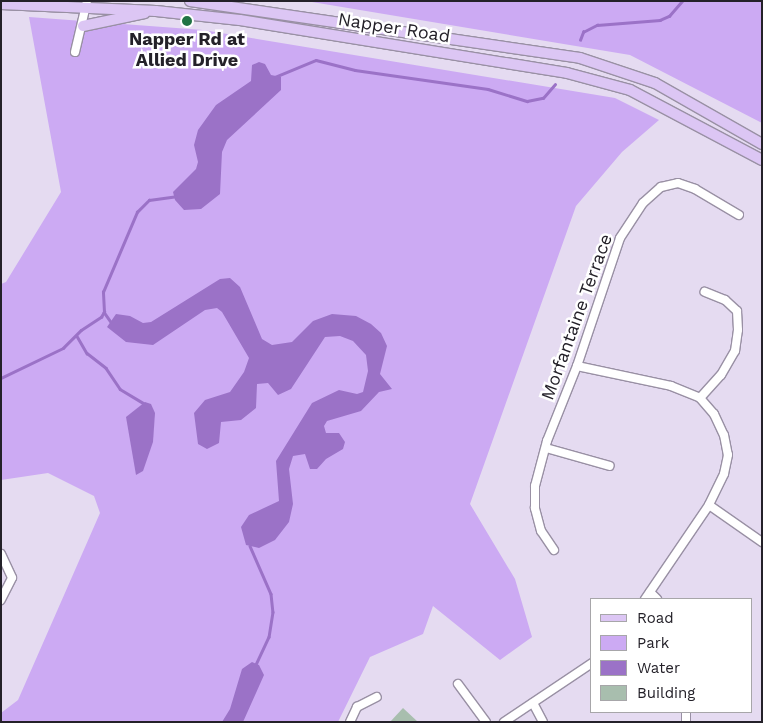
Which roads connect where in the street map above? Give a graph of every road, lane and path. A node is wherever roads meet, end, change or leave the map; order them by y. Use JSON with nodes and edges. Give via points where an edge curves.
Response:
{"nodes":[{"id":1,"x":190,"y":1,"type":"edge"},
{"id":2,"x":1,"y":4,"type":"edge"},
{"id":3,"x":86,"y":4,"type":"edge"},
{"id":4,"x":156,"y":11,"type":"junction"},
{"id":5,"x":83,"y":26,"type":"junction"},
{"id":6,"x":75,"y":52,"type":"dead end"},
{"id":7,"x":762,"y":144,"type":"edge"},
{"id":8,"x":762,"y":160,"type":"edge"},
{"id":9,"x":739,"y":215,"type":"dead end"},
{"id":10,"x":705,"y":292,"type":"dead end"},
{"id":11,"x":577,"y":366,"type":"junction"},
{"id":12,"x":700,"y":398,"type":"junction"},
{"id":13,"x":546,"y":448,"type":"junction"},
{"id":14,"x":610,"y":466,"type":"dead end"},
{"id":15,"x":709,"y":505,"type":"junction"},
{"id":16,"x":762,"y":542,"type":"edge"},
{"id":17,"x":554,"y":550,"type":"dead end"},
{"id":18,"x":1,"y":554,"type":"edge"},
{"id":19,"x":647,"y":596,"type":"edge"},
{"id":20,"x":1,"y":600,"type":"edge"},
{"id":21,"x":590,"y":664,"type":"edge"},
{"id":22,"x":458,"y":684,"type":"dead end"},
{"id":23,"x":377,"y":698,"type":"dead end"},
{"id":24,"x":533,"y":703,"type":"junction"},
{"id":25,"x":350,"y":722,"type":"edge"},
{"id":26,"x":486,"y":722,"type":"edge"},
{"id":27,"x":504,"y":722,"type":"edge"},
{"id":28,"x":543,"y":722,"type":"edge"}],
"edges":[{"from":1,"to":7,"type":"main road","name":"Napper Road","via":[[580,58],[655,83]]},
{"from":2,"to":3,"type":"main road","name":"Napper Road"},
{"from":3,"to":4,"type":"main road","name":"Napper Road"},
{"from":3,"to":5,"type":"street"},
{"from":4,"to":5,"type":"main road"},
{"from":4,"to":8,"type":"main road","name":"Napper Road","via":[[267,24],[604,81],[673,111]]},
{"from":5,"to":6,"type":"street"},
{"from":9,"to":11,"type":"street","name":"Morfantaine Terrace","via":[[695,189],[678,183],[661,187],[643,203],[620,238]]},
{"from":10,"to":12,"type":"street","via":[[725,300],[737,311],[738,330],[736,351],[721,375]]},
{"from":11,"to":12,"type":"street","via":[[671,386]]},
{"from":11,"to":13,"type":"street","name":"Morfantaine Terrace"},
{"from":12,"to":15,"type":"street","via":[[714,414],[724,435],[728,455],[724,474]]},
{"from":13,"to":14,"type":"street"},
{"from":13,"to":17,"type":"street","name":"Morfantaine Terrace","via":[[535,486],[535,508],[541,531]]},
{"from":15,"to":16,"type":"street"},
{"from":15,"to":19,"type":"street"},
{"from":18,"to":20,"type":"street","via":[[12,578]]},
{"from":21,"to":24,"type":"street"},
{"from":22,"to":26,"type":"street"},
{"from":23,"to":25,"type":"street","via":[[357,707]]},
{"from":24,"to":27,"type":"street"},
{"from":24,"to":28,"type":"street"}]}
